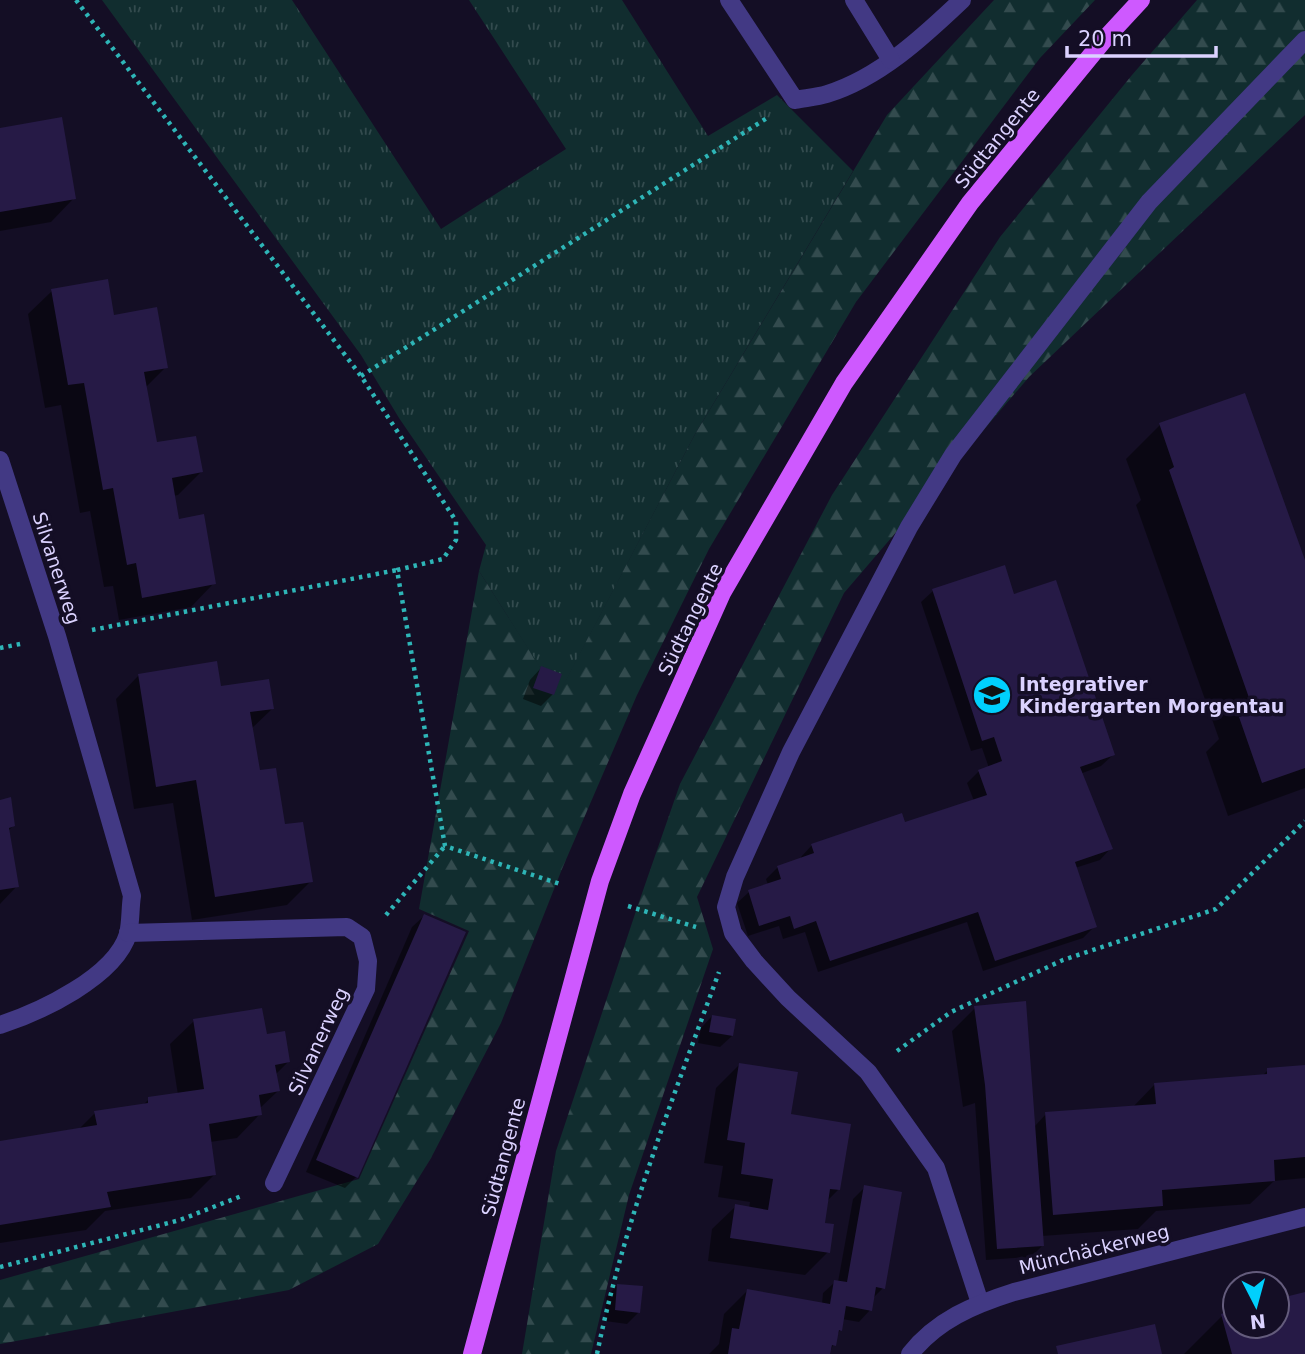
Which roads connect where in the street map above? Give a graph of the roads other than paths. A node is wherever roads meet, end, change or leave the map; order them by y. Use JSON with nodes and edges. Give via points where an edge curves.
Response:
{"nodes":[{"id":1,"x":729,"y":0,"type":"edge"},
{"id":2,"x":853,"y":0,"type":"edge"},
{"id":3,"x":962,"y":0,"type":"edge"},
{"id":4,"x":1141,"y":0,"type":"edge"},
{"id":5,"x":1305,"y":40,"type":"edge"},
{"id":6,"x":891,"y":60,"type":"junction"},
{"id":7,"x":0,"y":460,"type":"edge"},
{"id":8,"x":128,"y":933,"type":"junction"},
{"id":9,"x":0,"y":1026,"type":"edge"},
{"id":10,"x":274,"y":1183,"type":"road end"},
{"id":11,"x":1305,"y":1217,"type":"edge"},
{"id":12,"x":980,"y":1303,"type":"junction"},
{"id":13,"x":472,"y":1354,"type":"edge"},
{"id":14,"x":910,"y":1354,"type":"edge"}],
"edges":[{"from":1,"to":6,"type":"street","via":[[794,100],[827,94]]},
{"from":2,"to":6,"type":"street"},
{"from":3,"to":6,"type":"street"},
{"from":4,"to":13,"type":"main road","name":"Südtangente","via":[[970,203],[844,383],[722,593],[632,794],[600,881]]},
{"from":5,"to":12,"type":"street","via":[[1149,202],[953,455],[909,527],[791,752],[726,907],[733,933],[754,961],[868,1072],[936,1168]]},
{"from":7,"to":8,"type":"street","name":"Silvanerweg","via":[[57,636],[132,896]]},
{"from":8,"to":9,"type":"street","name":"Silvanerweg","via":[[117,957],[66,997]]},
{"from":8,"to":10,"type":"street","name":"Silvanerweg","via":[[347,927],[362,937],[368,961],[366,989]]},
{"from":11,"to":12,"type":"street","name":"Münchäckerweg"},
{"from":12,"to":14,"type":"street","name":"Münchäckerweg","via":[[942,1323]]}]}
